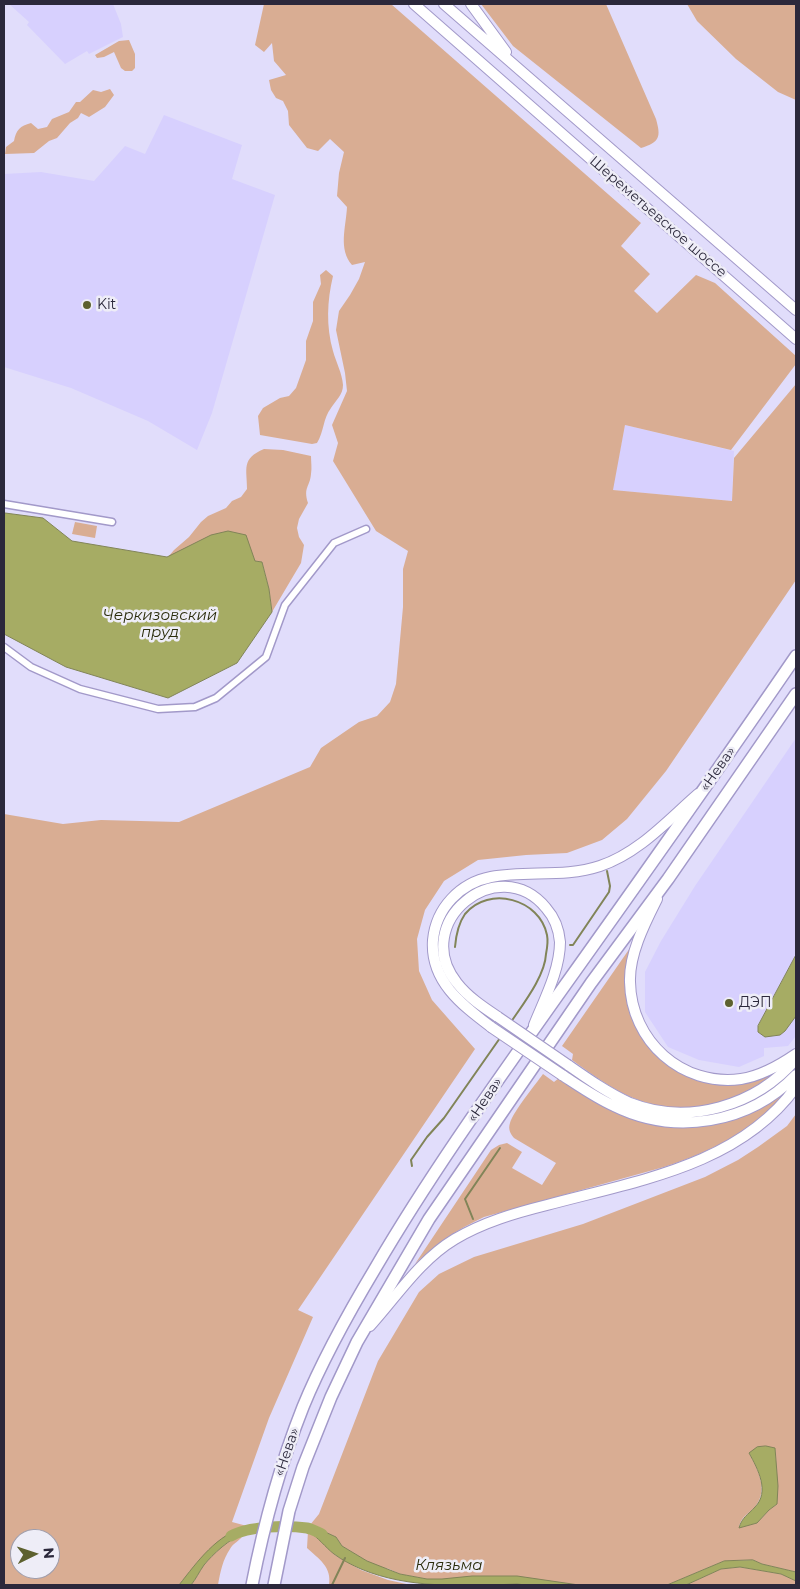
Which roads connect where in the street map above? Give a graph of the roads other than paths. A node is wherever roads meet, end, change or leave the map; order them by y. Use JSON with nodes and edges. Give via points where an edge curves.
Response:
{"nodes":[{"id":1,"x":414,"y":4,"type":"edge"},
{"id":2,"x":444,"y":4,"type":"edge"},
{"id":3,"x":471,"y":4,"type":"edge"},
{"id":4,"x":532,"y":80,"type":"junction"},
{"id":5,"x":796,"y":310,"type":"edge"},
{"id":6,"x":796,"y":339,"type":"edge"},
{"id":7,"x":4,"y":504,"type":"edge"},
{"id":8,"x":112,"y":522,"type":"dead end"},
{"id":9,"x":366,"y":528,"type":"dead end"},
{"id":10,"x":4,"y":647,"type":"edge"},
{"id":11,"x":796,"y":656,"type":"edge"},
{"id":12,"x":796,"y":694,"type":"edge"},
{"id":13,"x":706,"y":786,"type":"junction"},
{"id":14,"x":668,"y":879,"type":"junction"},
{"id":15,"x":530,"y":1034,"type":"junction"},
{"id":16,"x":796,"y":1054,"type":"edge"},
{"id":17,"x":796,"y":1058,"type":"edge"},
{"id":18,"x":796,"y":1075,"type":"edge"},
{"id":19,"x":796,"y":1087,"type":"edge"},
{"id":20,"x":357,"y":1342,"type":"junction"},
{"id":21,"x":252,"y":1585,"type":"edge"},
{"id":22,"x":274,"y":1585,"type":"edge"}],
"edges":[{"from":1,"to":6,"type":"main road","name":"Шереметьевское шоссе"},
{"from":2,"to":4,"type":"main road"},
{"from":3,"to":4,"type":"main road","via":[[507,54]]},
{"from":4,"to":5,"type":"main road","name":"Шереметьевское шоссе"},
{"from":7,"to":8,"type":"street"},
{"from":9,"to":10,"type":"street","via":[[334,543],[285,605],[266,658],[216,698],[195,707],[158,709],[80,689],[31,667]]},
{"from":11,"to":13,"type":"highway","name":"«Нева»"},
{"from":12,"to":14,"type":"highway","name":"«Нева»"},
{"from":13,"to":15,"type":"highway","name":"«Нева»"},
{"from":13,"to":18,"type":"main road","bridge":true,"via":[[642,842],[617,859],[576,872],[490,877],[460,890],[446,904],[435,926],[435,966],[458,1000],[491,1027],[613,1106],[660,1122],[716,1120],[735,1114],[770,1097]]},
{"from":14,"to":16,"type":"main road","via":[[647,920],[633,958],[630,980],[632,1004],[647,1037],[675,1065],[708,1079],[742,1079],[759,1075]]},
{"from":14,"to":20,"type":"highway","name":"«Нева»","via":[[591,983],[429,1219]]},
{"from":15,"to":17,"type":"main road","bridge":true,"via":[[557,963],[560,941],[553,919],[541,902],[524,891],[504,887],[484,890],[466,899],[450,916],[444,939],[446,962],[456,982],[476,1002],[617,1097],[662,1111],[714,1110],[771,1083]]},
{"from":15,"to":21,"type":"highway","name":"«Нева»","via":[[409,1210],[347,1315],[320,1369],[282,1464],[267,1514]]},
{"from":19,"to":20,"type":"main road","via":[[754,1129],[694,1163],[505,1216],[454,1240],[410,1278]]},
{"from":20,"to":22,"type":"highway","name":"«Нева»","via":[[314,1436],[289,1511]]}]}
